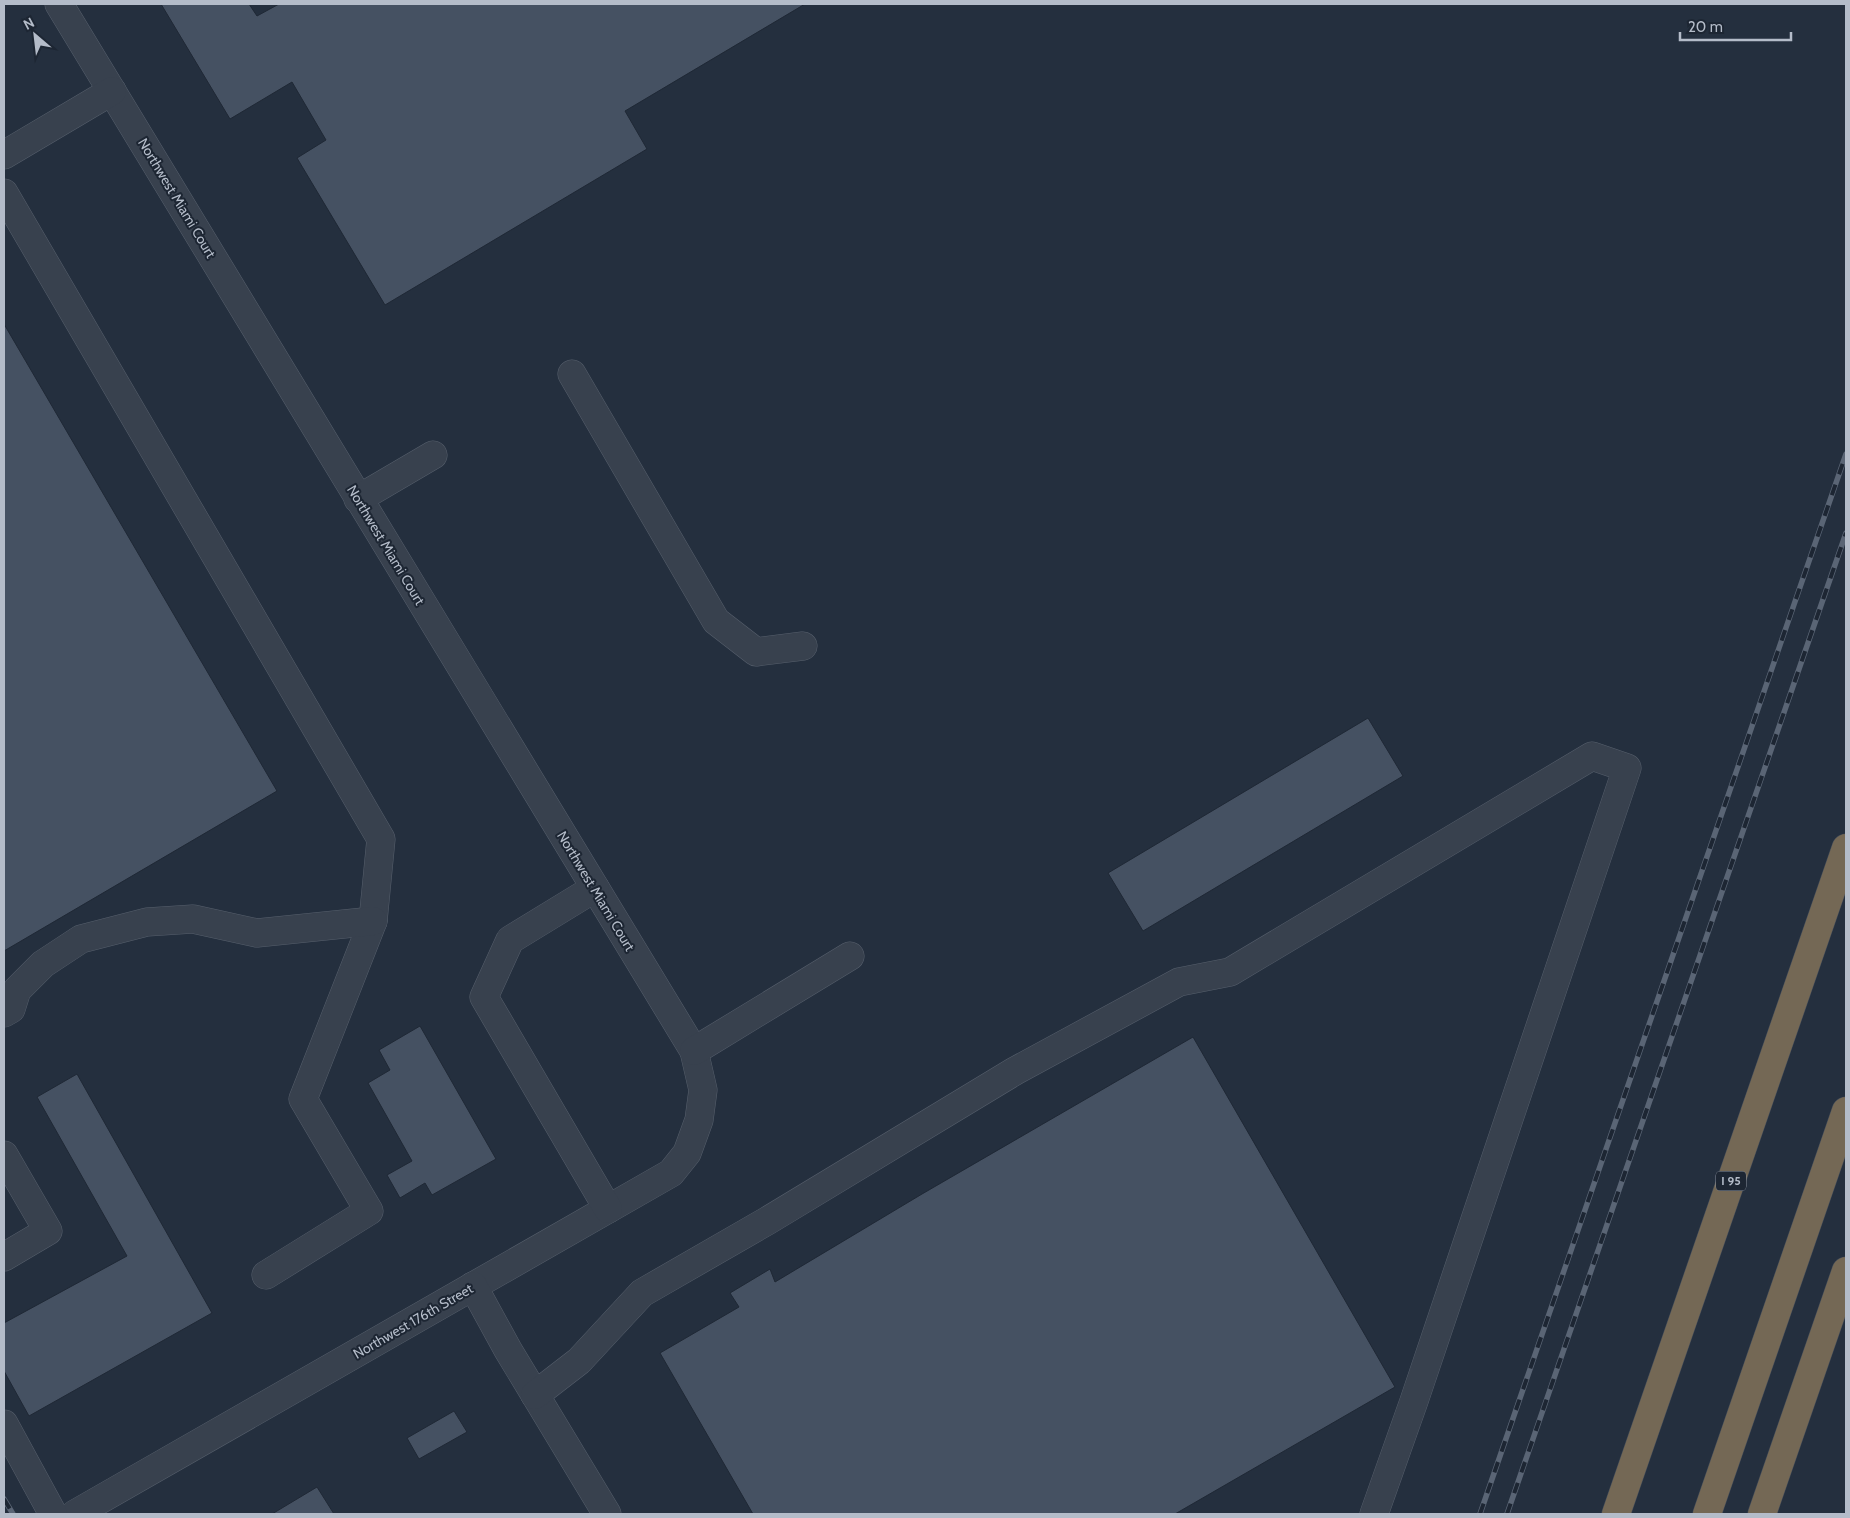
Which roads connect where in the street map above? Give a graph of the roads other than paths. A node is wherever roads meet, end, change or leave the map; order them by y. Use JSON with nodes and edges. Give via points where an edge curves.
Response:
{"nodes":[{"id":1,"x":59,"y":4,"type":"edge"},
{"id":2,"x":112,"y":90,"type":"junction"},
{"id":3,"x":4,"y":155,"type":"edge"},
{"id":4,"x":4,"y":193,"type":"edge"},
{"id":5,"x":572,"y":374,"type":"dead end"},
{"id":6,"x":433,"y":455,"type":"dead end"},
{"id":7,"x":358,"y":499,"type":"junction"},
{"id":8,"x":803,"y":646,"type":"dead end"},
{"id":9,"x":1846,"y":848,"type":"edge"},
{"id":10,"x":594,"y":888,"type":"junction"},
{"id":11,"x":373,"y":921,"type":"junction"},
{"id":12,"x":850,"y":956,"type":"dead end"},
{"id":13,"x":4,"y":1013,"type":"edge"},
{"id":14,"x":694,"y":1051,"type":"junction"},
{"id":15,"x":703,"y":1090,"type":"joint"},
{"id":16,"x":1846,"y":1111,"type":"edge"},
{"id":17,"x":4,"y":1155,"type":"edge"},
{"id":18,"x":608,"y":1209,"type":"junction"},
{"id":19,"x":4,"y":1257,"type":"edge"},
{"id":20,"x":1846,"y":1270,"type":"edge"},
{"id":21,"x":266,"y":1275,"type":"dead end"},
{"id":22,"x":473,"y":1286,"type":"junction"},
{"id":23,"x":535,"y":1395,"type":"junction"},
{"id":24,"x":4,"y":1424,"type":"edge"},
{"id":25,"x":54,"y":1514,"type":"edge"},
{"id":26,"x":75,"y":1514,"type":"edge"},
{"id":27,"x":607,"y":1514,"type":"edge"},
{"id":28,"x":1374,"y":1514,"type":"edge"},
{"id":29,"x":1616,"y":1514,"type":"edge"},
{"id":30,"x":1707,"y":1514,"type":"edge"},
{"id":31,"x":1762,"y":1514,"type":"edge"}],
"edges":[{"from":1,"to":2,"type":"street","name":"Northwest Miami Court"},
{"from":2,"to":3,"type":"street"},
{"from":2,"to":7,"type":"street","name":"Northwest Miami Court"},
{"from":4,"to":11,"type":"street","via":[[381,839]]},
{"from":5,"to":8,"type":"street","via":[[716,621],[756,652]]},
{"from":6,"to":7,"type":"street"},
{"from":7,"to":10,"type":"street","name":"Northwest Miami Court"},
{"from":9,"to":29,"type":"highway","number":"I 95"},
{"from":10,"to":14,"type":"street","name":"Northwest Miami Court"},
{"from":10,"to":18,"type":"street","via":[[510,940],[484,998]]},
{"from":11,"to":13,"type":"street","via":[[257,933],[193,919],[147,922],[81,939],[43,964],[17,990],[11,1009]]},
{"from":11,"to":21,"type":"street","via":[[303,1099],[369,1211]]},
{"from":12,"to":14,"type":"street"},
{"from":14,"to":15,"type":"street","name":"Northwest Miami Court"},
{"from":15,"to":18,"type":"street","name":"Northwest 176th Street","via":[[699,1120],[688,1153],[671,1172]]},
{"from":16,"to":30,"type":"highway"},
{"from":17,"to":19,"type":"street","via":[[48,1231]]},
{"from":18,"to":22,"type":"street","name":"Northwest 176th Street"},
{"from":20,"to":31,"type":"highway"},
{"from":22,"to":23,"type":"street"},
{"from":22,"to":26,"type":"street","name":"Northwest 176th Street"},
{"from":23,"to":27,"type":"street"},
{"from":23,"to":28,"type":"street","via":[[579,1361],[642,1293],[1024,1067],[1178,982],[1230,972],[1592,756],[1628,768]]},
{"from":24,"to":25,"type":"street"}]}
